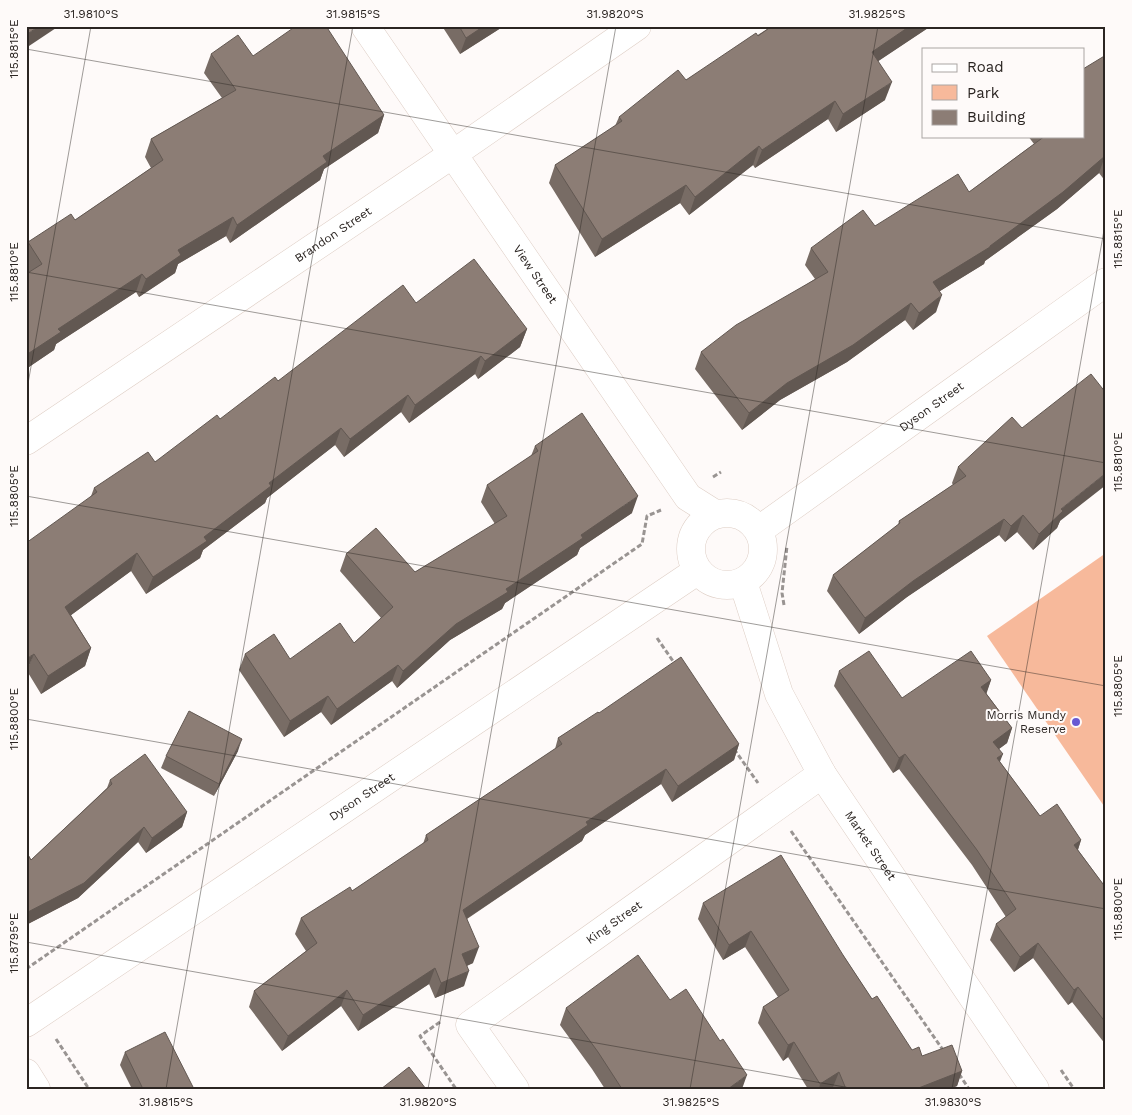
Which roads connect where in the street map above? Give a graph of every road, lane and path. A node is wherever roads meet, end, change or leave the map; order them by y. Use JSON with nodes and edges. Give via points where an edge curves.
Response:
{"nodes":[{"id":1,"x":365,"y":26,"type":"edge"},
{"id":2,"x":637,"y":26,"type":"edge"},
{"id":3,"x":453,"y":154,"type":"junction"},
{"id":4,"x":1106,"y":282,"type":"edge"},
{"id":5,"x":26,"y":441,"type":"edge"},
{"id":6,"x":720,"y":472,"type":"dead end"},
{"id":7,"x":688,"y":497,"type":"junction"},
{"id":8,"x":715,"y":514,"type":"junction"},
{"id":9,"x":759,"y":530,"type":"junction"},
{"id":10,"x":788,"y":543,"type":"dead end"},
{"id":11,"x":697,"y":570,"type":"junction"},
{"id":12,"x":744,"y":582,"type":"junction"},
{"id":13,"x":785,"y":611,"type":"dead end"},
{"id":14,"x":657,"y":638,"type":"dead end"},
{"id":15,"x":679,"y":669,"type":"edge"},
{"id":16,"x":734,"y":748,"type":"edge"},
{"id":17,"x":822,"y":774,"type":"junction"},
{"id":18,"x":775,"y":808,"type":"junction"},
{"id":19,"x":26,"y":969,"type":"edge"},
{"id":20,"x":33,"y":1019,"type":"edge"},
{"id":21,"x":947,"y":1057,"type":"edge"},
{"id":22,"x":1057,"y":1065,"type":"dead end"},
{"id":23,"x":26,"y":1073,"type":"edge"},
{"id":24,"x":958,"y":1073,"type":"edge"},
{"id":25,"x":36,"y":1089,"type":"edge"},
{"id":26,"x":88,"y":1089,"type":"edge"},
{"id":27,"x":515,"y":1089,"type":"edge"},
{"id":28,"x":969,"y":1089,"type":"edge"},
{"id":29,"x":1035,"y":1089,"type":"edge"},
{"id":30,"x":1074,"y":1089,"type":"edge"}],
"edges":[{"from":1,"to":3,"type":"street","name":"View Street"},
{"from":2,"to":3,"type":"street","name":"Brandon Street"},
{"from":3,"to":5,"type":"street","name":"Brandon Street"},
{"from":3,"to":7,"type":"street","name":"View Street"},
{"from":4,"to":9,"type":"street","name":"Dyson Street"},
{"from":6,"to":7,"type":"path"},
{"from":7,"to":8,"type":"street","name":"View Street"},
{"from":7,"to":19,"type":"path","via":[[647,516],[642,544]]},
{"from":8,"to":9,"type":"street","via":[[732,512],[749,519]]},
{"from":8,"to":11,"type":"street","via":[[698,526],[690,549]]},
{"from":9,"to":12,"type":"street","via":[[764,550],[757,570]]},
{"from":10,"to":13,"type":"path","via":[[782,593]]},
{"from":11,"to":12,"type":"street","via":[[710,582],[727,586]]},
{"from":11,"to":20,"type":"street","name":"Dyson Street"},
{"from":12,"to":17,"type":"street","name":"Market Street","via":[[779,694]]},
{"from":14,"to":15,"type":"path"},
{"from":16,"to":18,"type":"path"},
{"from":17,"to":18,"type":"street","name":"King Street"},
{"from":17,"to":29,"type":"street","name":"Market Street"},
{"from":18,"to":21,"type":"path"},
{"from":18,"to":27,"type":"street","name":"King Street","via":[[470,1025]]},
{"from":20,"to":26,"type":"path"},
{"from":22,"to":30,"type":"path"},
{"from":23,"to":25,"type":"street"},
{"from":24,"to":28,"type":"path"}]}
